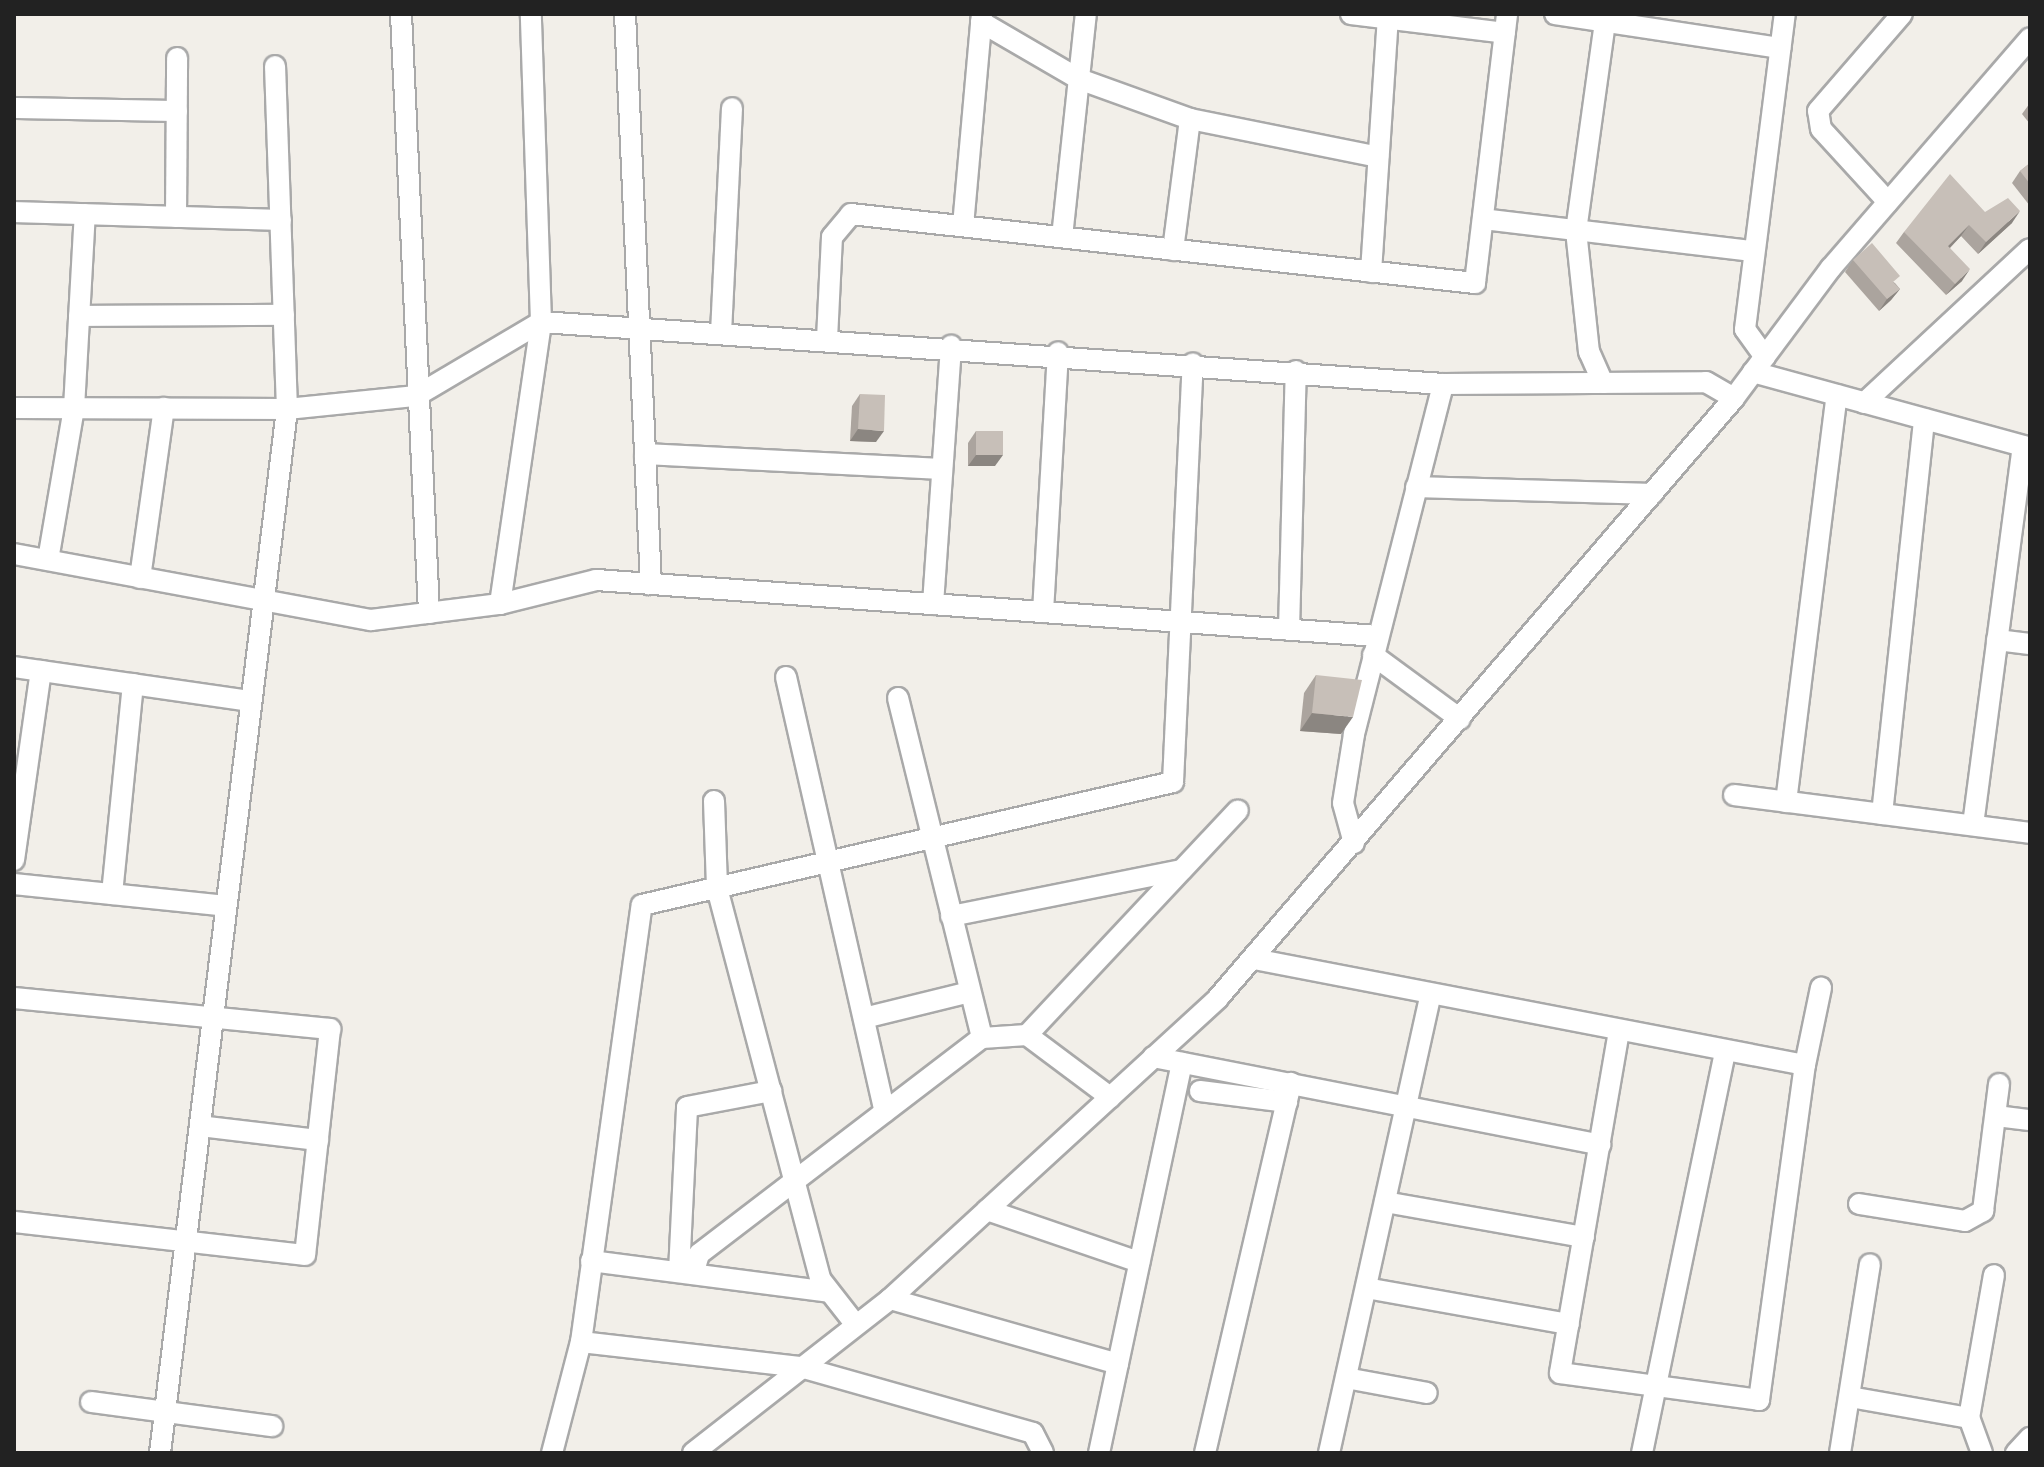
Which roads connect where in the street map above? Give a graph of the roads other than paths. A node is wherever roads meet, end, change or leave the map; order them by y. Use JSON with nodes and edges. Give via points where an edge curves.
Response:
{"nodes":[{"id":1,"x":401,"y":14,"type":"edge"},
{"id":2,"x":531,"y":14,"type":"edge"},
{"id":3,"x":625,"y":14,"type":"edge"},
{"id":4,"x":1086,"y":14,"type":"edge"},
{"id":5,"x":1351,"y":14,"type":"edge"},
{"id":6,"x":1555,"y":14,"type":"edge"},
{"id":7,"x":1785,"y":14,"type":"edge"},
{"id":8,"x":1902,"y":14,"type":"edge"},
{"id":9,"x":981,"y":18,"type":"edge"},
{"id":10,"x":1388,"y":19,"type":"junction"},
{"id":11,"x":1605,"y":21,"type":"junction"},
{"id":12,"x":1506,"y":24,"type":"edge"},
{"id":13,"x":2030,"y":38,"type":"edge"},
{"id":14,"x":1780,"y":48,"type":"junction"},
{"id":15,"x":177,"y":58,"type":"dead end"},
{"id":16,"x":275,"y":66,"type":"dead end"},
{"id":17,"x":1079,"y":79,"type":"junction"},
{"id":18,"x":14,"y":108,"type":"edge"},
{"id":19,"x":732,"y":108,"type":"dead end"},
{"id":20,"x":177,"y":111,"type":"junction"},
{"id":21,"x":1190,"y":119,"type":"junction"},
{"id":22,"x":1378,"y":157,"type":"junction"},
{"id":23,"x":1888,"y":202,"type":"junction"},
{"id":24,"x":14,"y":212,"type":"edge"},
{"id":25,"x":85,"y":214,"type":"junction"},
{"id":26,"x":176,"y":217,"type":"junction"},
{"id":27,"x":1483,"y":219,"type":"junction"},
{"id":28,"x":281,"y":220,"type":"junction"},
{"id":29,"x":963,"y":226,"type":"junction"},
{"id":30,"x":1576,"y":231,"type":"junction"},
{"id":31,"x":1062,"y":237,"type":"junction"},
{"id":32,"x":2030,"y":249,"type":"edge"},
{"id":33,"x":1173,"y":250,"type":"junction"},
{"id":34,"x":1751,"y":251,"type":"junction"},
{"id":35,"x":1371,"y":272,"type":"junction"},
{"id":36,"x":284,"y":315,"type":"junction"},
{"id":37,"x":79,"y":316,"type":"junction"},
{"id":38,"x":541,"y":322,"type":"junction"},
{"id":39,"x":640,"y":328,"type":"junction"},
{"id":40,"x":721,"y":333,"type":"junction"},
{"id":41,"x":827,"y":339,"type":"junction"},
{"id":42,"x":951,"y":346,"type":"junction"},
{"id":43,"x":1058,"y":352,"type":"junction"},
{"id":44,"x":1193,"y":363,"type":"junction"},
{"id":45,"x":1759,"y":364,"type":"junction"},
{"id":46,"x":1296,"y":371,"type":"junction"},
{"id":47,"x":1603,"y":383,"type":"junction"},
{"id":48,"x":1443,"y":384,"type":"junction"},
{"id":49,"x":1837,"y":395,"type":"junction"},
{"id":50,"x":416,"y":396,"type":"junction"},
{"id":51,"x":1734,"y":398,"type":"junction"},
{"id":52,"x":1864,"y":403,"type":"junction"},
{"id":53,"x":14,"y":408,"type":"edge"},
{"id":54,"x":74,"y":408,"type":"junction"},
{"id":55,"x":164,"y":408,"type":"junction"},
{"id":56,"x":287,"y":409,"type":"junction"},
{"id":57,"x":1924,"y":419,"type":"junction"},
{"id":58,"x":2026,"y":447,"type":"edge"},
{"id":59,"x":645,"y":454,"type":"junction"},
{"id":60,"x":942,"y":469,"type":"junction"},
{"id":61,"x":1416,"y":487,"type":"junction"},
{"id":62,"x":1652,"y":494,"type":"junction"},
{"id":63,"x":2020,"y":543,"type":"edge"},
{"id":64,"x":14,"y":554,"type":"edge"},
{"id":65,"x":48,"y":560,"type":"junction"},
{"id":66,"x":140,"y":578,"type":"junction"},
{"id":67,"x":651,"y":584,"type":"junction"},
{"id":68,"x":262,"y":601,"type":"junction"},
{"id":69,"x":500,"y":604,"type":"junction"},
{"id":70,"x":933,"y":604,"type":"junction"},
{"id":71,"x":1043,"y":612,"type":"junction"},
{"id":72,"x":429,"y":613,"type":"junction"},
{"id":73,"x":1178,"y":622,"type":"junction"},
{"id":74,"x":1289,"y":630,"type":"junction"},
{"id":75,"x":1997,"y":640,"type":"junction"},
{"id":76,"x":2030,"y":644,"type":"edge"},
{"id":77,"x":1375,"y":645,"type":"junction"},
{"id":78,"x":14,"y":667,"type":"edge"},
{"id":79,"x":41,"y":671,"type":"junction"},
{"id":80,"x":786,"y":677,"type":"dead end"},
{"id":81,"x":133,"y":684,"type":"junction"},
{"id":82,"x":898,"y":698,"type":"dead end"},
{"id":83,"x":250,"y":701,"type":"junction"},
{"id":84,"x":1460,"y":719,"type":"junction"},
{"id":85,"x":1734,"y":795,"type":"dead end"},
{"id":86,"x":714,"y":801,"type":"dead end"},
{"id":87,"x":1786,"y":802,"type":"junction"},
{"id":88,"x":1238,"y":810,"type":"dead end"},
{"id":89,"x":1882,"y":814,"type":"junction"},
{"id":90,"x":1973,"y":825,"type":"junction"},
{"id":91,"x":2030,"y":833,"type":"edge"},
{"id":92,"x":932,"y":837,"type":"junction"},
{"id":93,"x":1354,"y":843,"type":"junction"},
{"id":94,"x":14,"y":860,"type":"edge"},
{"id":95,"x":828,"y":862,"type":"junction"},
{"id":96,"x":1181,"y":870,"type":"junction"},
{"id":97,"x":14,"y":884,"type":"edge"},
{"id":98,"x":717,"y":888,"type":"junction"},
{"id":99,"x":112,"y":894,"type":"junction"},
{"id":100,"x":226,"y":906,"type":"junction"},
{"id":101,"x":951,"y":916,"type":"junction"},
{"id":102,"x":1254,"y":959,"type":"junction"},
{"id":103,"x":1821,"y":988,"type":"dead end"},
{"id":104,"x":970,"y":992,"type":"junction"},
{"id":105,"x":1431,"y":994,"type":"junction"},
{"id":106,"x":14,"y":998,"type":"edge"},
{"id":107,"x":213,"y":1015,"type":"junction"},
{"id":108,"x":864,"y":1018,"type":"junction"},
{"id":109,"x":1619,"y":1031,"type":"junction"},
{"id":110,"x":1027,"y":1035,"type":"junction"},
{"id":111,"x":982,"y":1038,"type":"junction"},
{"id":112,"x":1725,"y":1051,"type":"junction"},
{"id":113,"x":1153,"y":1057,"type":"junction"},
{"id":114,"x":1182,"y":1063,"type":"junction"},
{"id":115,"x":1805,"y":1065,"type":"junction"},
{"id":116,"x":1999,"y":1084,"type":"dead end"},
{"id":117,"x":771,"y":1091,"type":"junction"},
{"id":118,"x":1200,"y":1091,"type":"dead end"},
{"id":119,"x":1289,"y":1093,"type":"junction"},
{"id":120,"x":1110,"y":1097,"type":"junction"},
{"id":121,"x":1406,"y":1105,"type":"junction"},
{"id":122,"x":885,"y":1112,"type":"junction"},
{"id":123,"x":1996,"y":1116,"type":"junction"},
{"id":124,"x":2030,"y":1120,"type":"edge"},
{"id":125,"x":200,"y":1126,"type":"junction"},
{"id":126,"x":318,"y":1140,"type":"junction"},
{"id":127,"x":1600,"y":1145,"type":"junction"},
{"id":128,"x":795,"y":1182,"type":"junction"},
{"id":129,"x":1385,"y":1202,"type":"junction"},
{"id":130,"x":1859,"y":1204,"type":"dead end"},
{"id":131,"x":987,"y":1210,"type":"junction"},
{"id":132,"x":14,"y":1222,"type":"edge"},
{"id":133,"x":1584,"y":1237,"type":"junction"},
{"id":134,"x":186,"y":1239,"type":"junction"},
{"id":135,"x":591,"y":1261,"type":"junction"},
{"id":136,"x":1139,"y":1262,"type":"junction"},
{"id":137,"x":1870,"y":1264,"type":"dead end"},
{"id":138,"x":686,"y":1273,"type":"junction"},
{"id":139,"x":1994,"y":1275,"type":"dead end"},
{"id":140,"x":1366,"y":1288,"type":"junction"},
{"id":141,"x":829,"y":1292,"type":"junction"},
{"id":142,"x":890,"y":1299,"type":"junction"},
{"id":143,"x":1569,"y":1324,"type":"junction"},
{"id":144,"x":856,"y":1325,"type":"junction"},
{"id":145,"x":581,"y":1342,"type":"junction"},
{"id":146,"x":1118,"y":1364,"type":"junction"},
{"id":147,"x":800,"y":1367,"type":"junction"},
{"id":148,"x":1346,"y":1378,"type":"junction"},
{"id":149,"x":1657,"y":1385,"type":"junction"},
{"id":150,"x":1427,"y":1393,"type":"dead end"},
{"id":151,"x":1850,"y":1397,"type":"junction"},
{"id":152,"x":91,"y":1402,"type":"dead end"},
{"id":153,"x":165,"y":1412,"type":"junction"},
{"id":154,"x":1969,"y":1418,"type":"junction"},
{"id":155,"x":272,"y":1426,"type":"dead end"},
{"id":156,"x":2030,"y":1438,"type":"edge"},
{"id":157,"x":160,"y":1453,"type":"edge"},
{"id":158,"x":552,"y":1453,"type":"edge"},
{"id":159,"x":693,"y":1453,"type":"edge"},
{"id":160,"x":1043,"y":1453,"type":"edge"},
{"id":161,"x":1099,"y":1453,"type":"edge"},
{"id":162,"x":1205,"y":1453,"type":"edge"},
{"id":163,"x":1329,"y":1453,"type":"edge"},
{"id":164,"x":1642,"y":1453,"type":"edge"},
{"id":165,"x":1840,"y":1453,"type":"edge"},
{"id":166,"x":1982,"y":1453,"type":"edge"},
{"id":167,"x":2016,"y":1453,"type":"edge"}],
"edges":[{"from":1,"to":50,"type":"street"},
{"from":2,"to":38,"type":"street"},
{"from":3,"to":39,"type":"street"},
{"from":4,"to":17,"type":"street"},
{"from":5,"to":10,"type":"street"},
{"from":6,"to":11,"type":"street"},
{"from":7,"to":14,"type":"street"},
{"from":8,"to":23,"type":"street","via":[[1818,111],[1821,129]]},
{"from":9,"to":17,"type":"street"},
{"from":9,"to":29,"type":"street"},
{"from":10,"to":12,"type":"street"},
{"from":10,"to":22,"type":"street"},
{"from":11,"to":14,"type":"street"},
{"from":11,"to":30,"type":"street"},
{"from":12,"to":27,"type":"street"},
{"from":13,"to":23,"type":"street"},
{"from":14,"to":34,"type":"street"},
{"from":15,"to":20,"type":"street"},
{"from":16,"to":28,"type":"street"},
{"from":17,"to":21,"type":"street"},
{"from":17,"to":31,"type":"street"},
{"from":18,"to":20,"type":"street"},
{"from":19,"to":40,"type":"street"},
{"from":20,"to":26,"type":"street"},
{"from":21,"to":22,"type":"street"},
{"from":21,"to":33,"type":"street"},
{"from":22,"to":35,"type":"street"},
{"from":23,"to":45,"type":"street"},
{"from":24,"to":25,"type":"street"},
{"from":25,"to":26,"type":"street"},
{"from":25,"to":37,"type":"street"},
{"from":26,"to":28,"type":"street"},
{"from":27,"to":30,"type":"street"},
{"from":27,"to":35,"type":"street","via":[[1475,283]]},
{"from":28,"to":36,"type":"street"},
{"from":29,"to":31,"type":"street"},
{"from":29,"to":41,"type":"street","via":[[840,219],[832,237]]},
{"from":30,"to":34,"type":"street"},
{"from":30,"to":47,"type":"street","via":[[1589,352]]},
{"from":31,"to":33,"type":"street"},
{"from":32,"to":52,"type":"street"},
{"from":33,"to":35,"type":"street"},
{"from":34,"to":45,"type":"street","via":[[1745,329]]},
{"from":36,"to":37,"type":"street"},
{"from":36,"to":56,"type":"street"},
{"from":37,"to":54,"type":"street"},
{"from":38,"to":39,"type":"street"},
{"from":38,"to":50,"type":"street"},
{"from":38,"to":69,"type":"street"},
{"from":39,"to":40,"type":"street"},
{"from":39,"to":59,"type":"street"},
{"from":40,"to":41,"type":"street"},
{"from":41,"to":42,"type":"street"},
{"from":42,"to":43,"type":"street"},
{"from":42,"to":60,"type":"street"},
{"from":43,"to":44,"type":"street"},
{"from":43,"to":71,"type":"street"},
{"from":44,"to":46,"type":"street"},
{"from":44,"to":73,"type":"street"},
{"from":45,"to":49,"type":"street"},
{"from":45,"to":51,"type":"street"},
{"from":46,"to":48,"type":"street"},
{"from":46,"to":74,"type":"street"},
{"from":47,"to":48,"type":"street"},
{"from":47,"to":51,"type":"street","via":[[1706,382]]},
{"from":48,"to":61,"type":"street"},
{"from":49,"to":52,"type":"street"},
{"from":49,"to":87,"type":"street"},
{"from":50,"to":56,"type":"street"},
{"from":50,"to":72,"type":"street"},
{"from":51,"to":62,"type":"street"},
{"from":52,"to":57,"type":"street"},
{"from":53,"to":54,"type":"street"},
{"from":54,"to":55,"type":"street"},
{"from":54,"to":65,"type":"street"},
{"from":55,"to":56,"type":"street"},
{"from":55,"to":66,"type":"street"},
{"from":56,"to":68,"type":"street"},
{"from":57,"to":58,"type":"street"},
{"from":57,"to":89,"type":"street"},
{"from":58,"to":63,"type":"street"},
{"from":59,"to":60,"type":"street"},
{"from":59,"to":67,"type":"street"},
{"from":60,"to":70,"type":"street"},
{"from":61,"to":62,"type":"street"},
{"from":61,"to":77,"type":"street"},
{"from":62,"to":84,"type":"street"},
{"from":63,"to":75,"type":"street"},
{"from":64,"to":65,"type":"street"},
{"from":65,"to":66,"type":"street"},
{"from":66,"to":68,"type":"street"},
{"from":67,"to":69,"type":"street","via":[[596,580]]},
{"from":67,"to":70,"type":"street"},
{"from":68,"to":72,"type":"street","via":[[371,620]]},
{"from":68,"to":83,"type":"street"},
{"from":69,"to":72,"type":"street"},
{"from":70,"to":71,"type":"street"},
{"from":71,"to":73,"type":"street"},
{"from":73,"to":74,"type":"street"},
{"from":73,"to":92,"type":"street","via":[[1173,782]]},
{"from":74,"to":77,"type":"street"},
{"from":75,"to":76,"type":"street"},
{"from":75,"to":90,"type":"street"},
{"from":77,"to":84,"type":"street"},
{"from":77,"to":93,"type":"street","via":[[1343,803]]},
{"from":78,"to":79,"type":"street"},
{"from":79,"to":81,"type":"street"},
{"from":79,"to":94,"type":"street"},
{"from":80,"to":95,"type":"street"},
{"from":81,"to":83,"type":"street"},
{"from":81,"to":99,"type":"street"},
{"from":82,"to":92,"type":"street"},
{"from":83,"to":100,"type":"street"},
{"from":84,"to":93,"type":"street"},
{"from":85,"to":87,"type":"street"},
{"from":86,"to":98,"type":"street"},
{"from":87,"to":89,"type":"street"},
{"from":88,"to":96,"type":"street"},
{"from":89,"to":90,"type":"street"},
{"from":90,"to":91,"type":"street"},
{"from":92,"to":95,"type":"street"},
{"from":92,"to":101,"type":"street"},
{"from":93,"to":102,"type":"street"},
{"from":95,"to":98,"type":"street"},
{"from":95,"to":108,"type":"street"},
{"from":96,"to":101,"type":"street"},
{"from":96,"to":110,"type":"street"},
{"from":97,"to":99,"type":"street"},
{"from":98,"to":117,"type":"street"},
{"from":98,"to":135,"type":"street","via":[[642,905]]},
{"from":99,"to":100,"type":"street"},
{"from":100,"to":107,"type":"street"},
{"from":101,"to":104,"type":"street"},
{"from":102,"to":105,"type":"street"},
{"from":102,"to":113,"type":"street"},
{"from":103,"to":115,"type":"street"},
{"from":104,"to":108,"type":"street"},
{"from":104,"to":111,"type":"street"},
{"from":105,"to":109,"type":"street"},
{"from":105,"to":121,"type":"street"},
{"from":106,"to":107,"type":"street"},
{"from":107,"to":125,"type":"street"},
{"from":107,"to":126,"type":"street","via":[[330,1029]]},
{"from":108,"to":122,"type":"street"},
{"from":109,"to":112,"type":"street"},
{"from":109,"to":127,"type":"street"},
{"from":110,"to":111,"type":"street"},
{"from":110,"to":120,"type":"street"},
{"from":111,"to":122,"type":"street"},
{"from":112,"to":115,"type":"street"},
{"from":112,"to":149,"type":"street"},
{"from":113,"to":114,"type":"street"},
{"from":113,"to":120,"type":"street"},
{"from":114,"to":119,"type":"street"},
{"from":114,"to":136,"type":"street"},
{"from":115,"to":149,"type":"street","via":[[1759,1400]]},
{"from":116,"to":123,"type":"street"},
{"from":117,"to":128,"type":"street"},
{"from":117,"to":138,"type":"street","via":[[687,1107]]},
{"from":118,"to":119,"type":"street"},
{"from":119,"to":121,"type":"street"},
{"from":119,"to":162,"type":"street"},
{"from":120,"to":131,"type":"street"},
{"from":121,"to":127,"type":"street"},
{"from":121,"to":129,"type":"street"},
{"from":122,"to":128,"type":"street"},
{"from":123,"to":124,"type":"street"},
{"from":123,"to":130,"type":"street","via":[[1983,1211],[1965,1221]]},
{"from":125,"to":126,"type":"street"},
{"from":125,"to":134,"type":"street"},
{"from":126,"to":134,"type":"street","via":[[305,1255]]},
{"from":127,"to":133,"type":"street"},
{"from":128,"to":138,"type":"street","via":[[699,1254]]},
{"from":128,"to":141,"type":"street"},
{"from":129,"to":133,"type":"street"},
{"from":129,"to":140,"type":"street"},
{"from":131,"to":136,"type":"street"},
{"from":131,"to":142,"type":"street"},
{"from":132,"to":134,"type":"street"},
{"from":133,"to":143,"type":"street"},
{"from":134,"to":153,"type":"street"},
{"from":135,"to":138,"type":"street"},
{"from":135,"to":145,"type":"street"},
{"from":136,"to":146,"type":"street"},
{"from":137,"to":151,"type":"street"},
{"from":138,"to":141,"type":"street"},
{"from":139,"to":154,"type":"street"},
{"from":140,"to":143,"type":"street"},
{"from":140,"to":148,"type":"street"},
{"from":141,"to":144,"type":"street"},
{"from":142,"to":144,"type":"street"},
{"from":142,"to":146,"type":"street"},
{"from":143,"to":149,"type":"street","via":[[1560,1373]]},
{"from":144,"to":147,"type":"street"},
{"from":145,"to":147,"type":"street"},
{"from":145,"to":158,"type":"street"},
{"from":146,"to":161,"type":"street"},
{"from":147,"to":159,"type":"street"},
{"from":147,"to":160,"type":"street","via":[[1033,1433]]},
{"from":148,"to":150,"type":"street"},
{"from":148,"to":163,"type":"street"},
{"from":149,"to":164,"type":"street"},
{"from":151,"to":154,"type":"street"},
{"from":151,"to":165,"type":"street"},
{"from":152,"to":153,"type":"street"},
{"from":153,"to":155,"type":"street"},
{"from":153,"to":157,"type":"street"},
{"from":154,"to":166,"type":"street"},
{"from":156,"to":167,"type":"street"}]}
